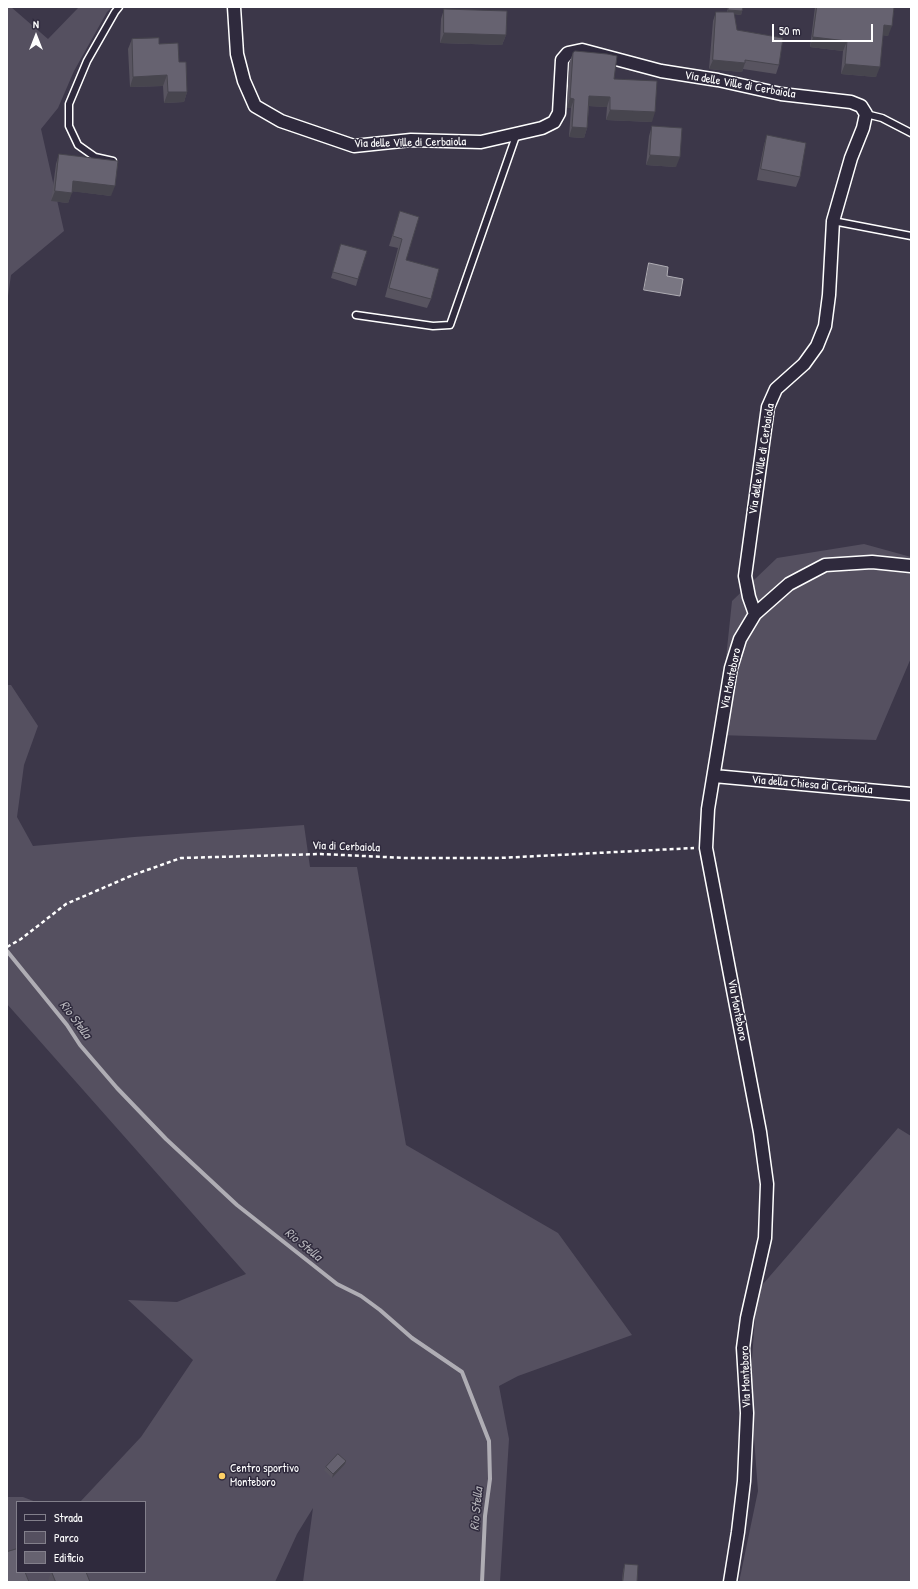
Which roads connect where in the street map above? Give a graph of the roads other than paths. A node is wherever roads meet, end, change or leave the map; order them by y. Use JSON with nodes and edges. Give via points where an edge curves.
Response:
{"nodes":[{"id":1,"x":120,"y":7,"type":"edge"},
{"id":2,"x":234,"y":7,"type":"edge"},
{"id":3,"x":866,"y":114,"type":"junction"},
{"id":4,"x":517,"y":133,"type":"junction"},
{"id":5,"x":911,"y":133,"type":"edge"},
{"id":6,"x":113,"y":161,"type":"edge"},
{"id":7,"x":833,"y":221,"type":"junction"},
{"id":8,"x":911,"y":236,"type":"edge"},
{"id":9,"x":356,"y":314,"type":"dead end"},
{"id":10,"x":911,"y":566,"type":"edge"},
{"id":11,"x":755,"y":614,"type":"junction"},
{"id":12,"x":714,"y":776,"type":"junction"},
{"id":13,"x":911,"y":794,"type":"edge"},
{"id":14,"x":730,"y":1582,"type":"edge"}],
"edges":[{"from":1,"to":6,"type":"lane","via":[[87,61],[69,104],[69,126],[78,145],[95,157]]},
{"from":2,"to":4,"type":"street","name":"Via delle Ville di Cerbaiola","via":[[237,54],[244,82],[255,106],[281,121],[354,146],[411,140],[481,142]]},
{"from":3,"to":4,"type":"street","name":"Via delle Ville di Cerbaiola","via":[[861,106],[851,102],[781,94],[661,71],[582,50],[568,53],[562,60],[560,113],[554,122],[542,128]]},
{"from":3,"to":5,"type":"lane","via":[[882,118]]},
{"from":3,"to":7,"type":"street","name":"Via delle Ville di Cerbaiola"},
{"from":4,"to":9,"type":"lane","via":[[450,325],[433,326]]},
{"from":7,"to":8,"type":"lane"},
{"from":7,"to":11,"type":"street","name":"Via delle Ville di Cerbaiola","via":[[825,326],[817,346],[804,364],[776,389],[768,407],[745,576]]},
{"from":10,"to":11,"type":"street","name":"Via Monteboro","via":[[872,562],[825,565],[789,584]]},
{"from":11,"to":12,"type":"street","name":"Via Monteboro","via":[[740,639],[731,668]]},
{"from":12,"to":13,"type":"street","name":"Via della Chiesa di Cerbaiola"},
{"from":12,"to":14,"type":"street","name":"Via Monteboro","via":[[708,809],[706,848],[760,1132],[767,1184],[765,1238],[743,1348],[747,1413],[744,1481]]}]}
